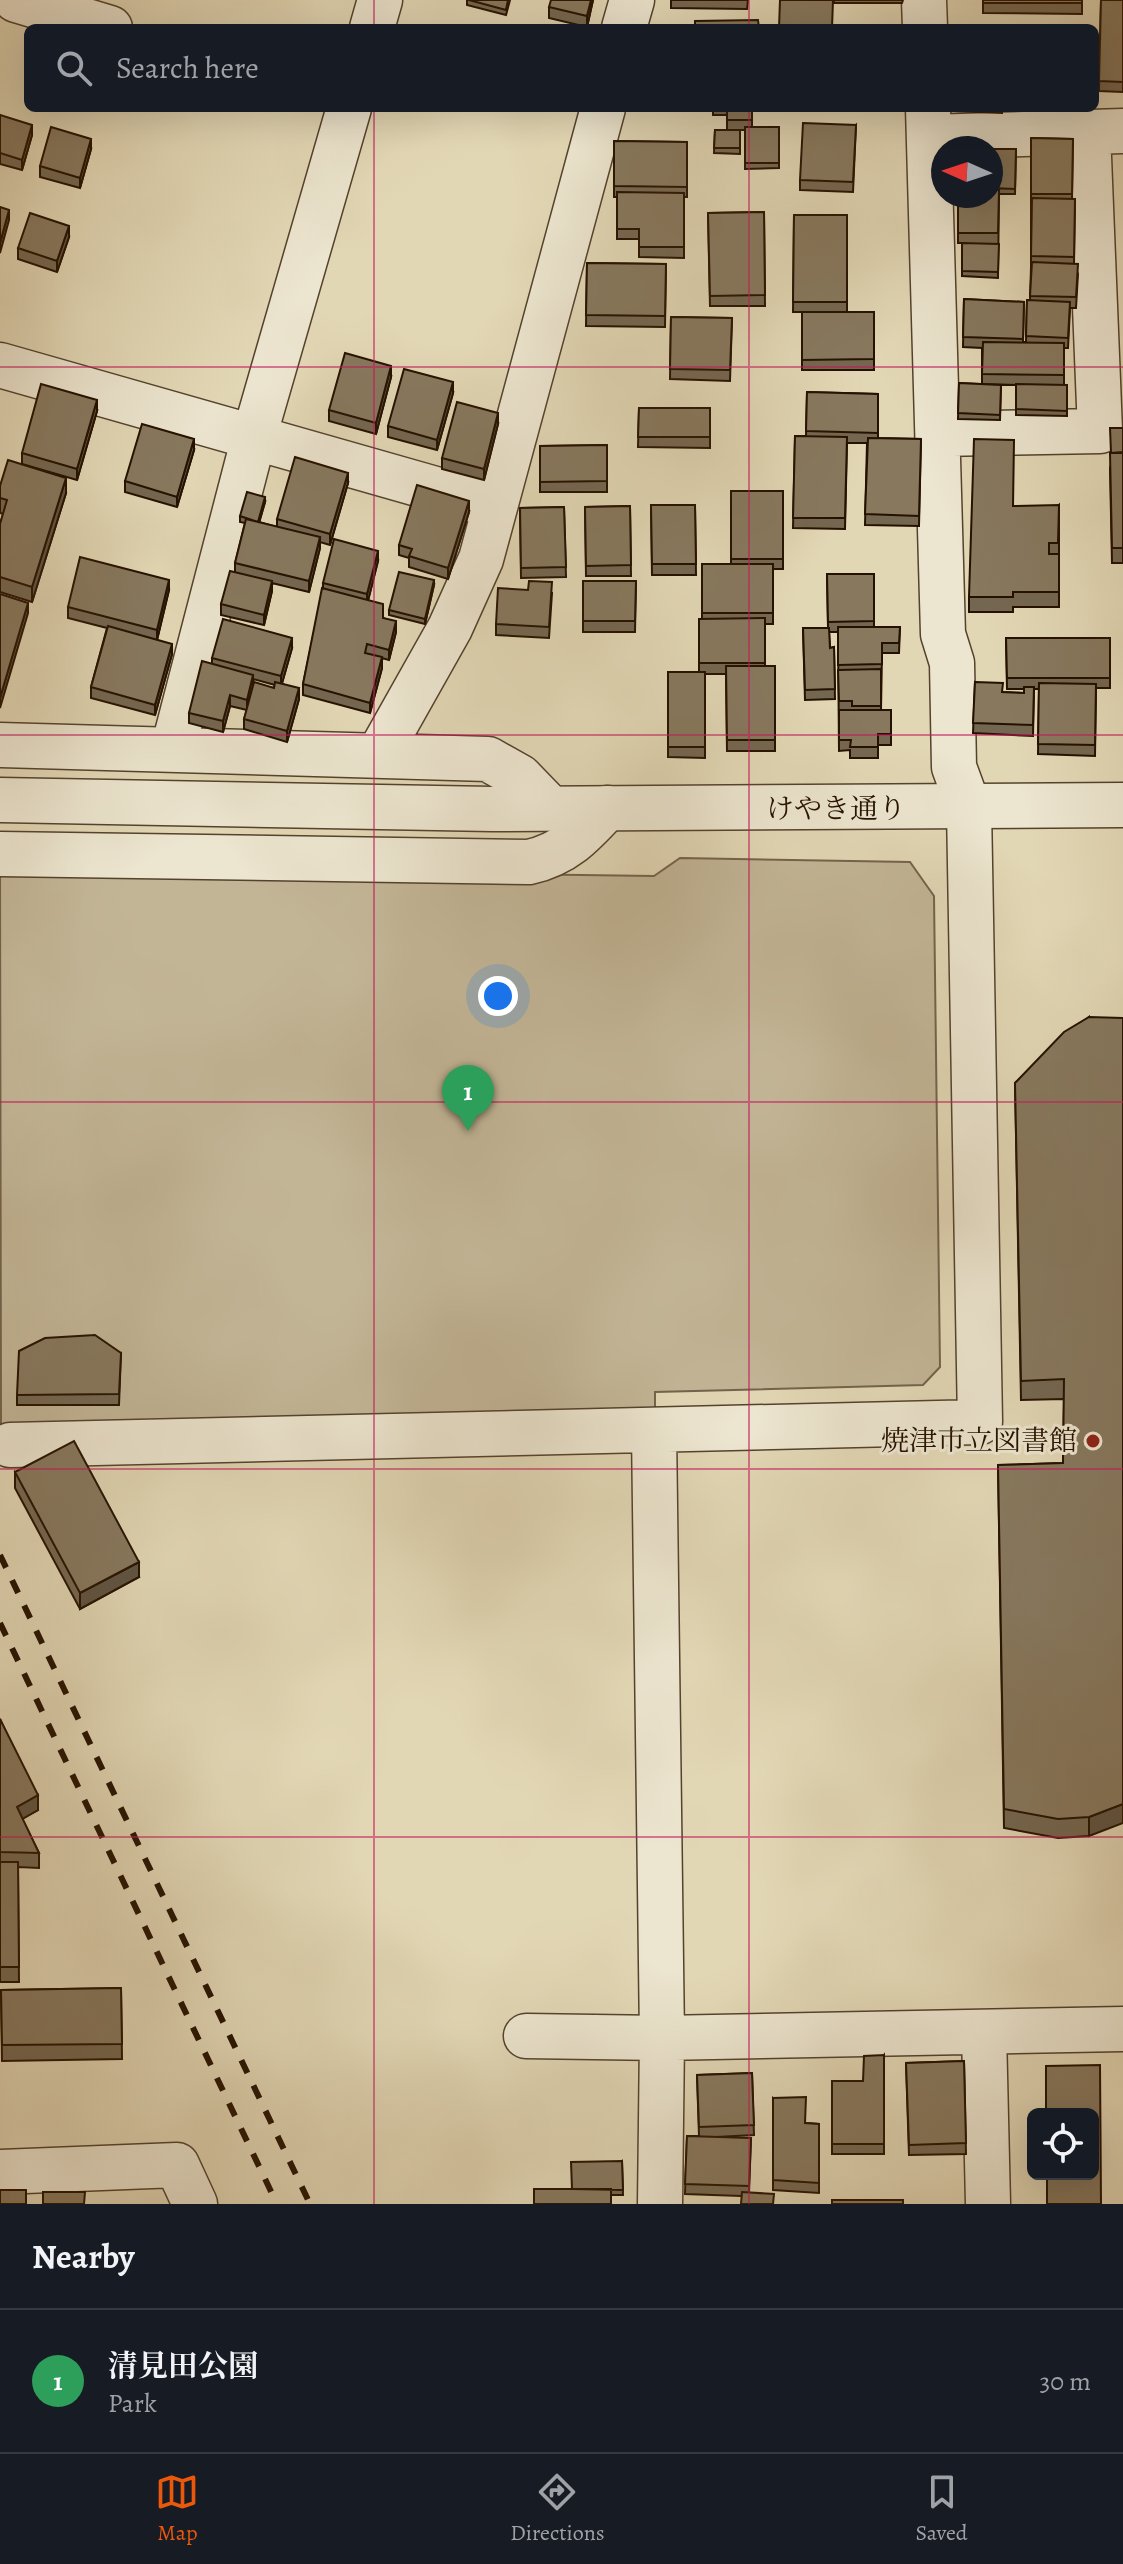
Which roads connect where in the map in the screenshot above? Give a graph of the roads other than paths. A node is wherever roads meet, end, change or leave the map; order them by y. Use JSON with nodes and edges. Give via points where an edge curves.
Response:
{"nodes":[{"id":1,"x":16,"y":0,"type":"edge"},
{"id":2,"x":380,"y":0,"type":"edge"},
{"id":3,"x":632,"y":0,"type":"edge"},
{"id":4,"x":924,"y":0,"type":"edge"},
{"id":5,"x":97,"y":24,"type":"edge"},
{"id":6,"x":373,"y":24,"type":"edge"},
{"id":7,"x":625,"y":24,"type":"edge"},
{"id":8,"x":925,"y":24,"type":"edge"},
{"id":9,"x":348,"y":112,"type":"edge"},
{"id":10,"x":602,"y":112,"type":"edge"},
{"id":11,"x":929,"y":123,"type":"edge"},
{"id":12,"x":1106,"y":131,"type":"edge"},
{"id":13,"x":0,"y":365,"type":"edge"},
{"id":14,"x":940,"y":434,"type":"junction"},
{"id":15,"x":254,"y":437,"type":"junction"},
{"id":16,"x":495,"y":506,"type":"junction"},
{"id":17,"x":0,"y":745,"type":"edge"},
{"id":18,"x":173,"y":749,"type":"junction"},
{"id":19,"x":378,"y":756,"type":"junction"},
{"id":20,"x":0,"y":800,"type":"edge"},
{"id":21,"x":1123,"y":805,"type":"edge"},
{"id":22,"x":550,"y":808,"type":"junction"},
{"id":23,"x":607,"y":808,"type":"junction"},
{"id":24,"x":969,"y":808,"type":"junction"},
{"id":25,"x":0,"y":854,"type":"edge"},
{"id":26,"x":654,"y":1430,"type":"junction"},
{"id":27,"x":10,"y":1445,"type":"dead end"},
{"id":28,"x":1123,"y":2029,"type":"edge"},
{"id":29,"x":984,"y":2032,"type":"junction"},
{"id":30,"x":526,"y":2036,"type":"dead end"},
{"id":31,"x":662,"y":2038,"type":"junction"},
{"id":32,"x":0,"y":2172,"type":"edge"},
{"id":33,"x":195,"y":2204,"type":"edge"},
{"id":34,"x":660,"y":2204,"type":"edge"},
{"id":35,"x":988,"y":2204,"type":"edge"}],
"edges":[{"from":1,"to":5,"type":"street"},
{"from":2,"to":6,"type":"street"},
{"from":3,"to":7,"type":"street"},
{"from":4,"to":8,"type":"street"},
{"from":9,"to":15,"type":"street"},
{"from":10,"to":16,"type":"street"},
{"from":11,"to":12,"type":"street"},
{"from":11,"to":14,"type":"street"},
{"from":12,"to":14,"type":"street","via":[[1100,431]]},
{"from":13,"to":15,"type":"street"},
{"from":14,"to":24,"type":"street","via":[[943,634],[952,663],[954,767]]},
{"from":15,"to":16,"type":"street"},
{"from":15,"to":18,"type":"street"},
{"from":16,"to":19,"type":"street","via":[[481,559],[450,628]]},
{"from":17,"to":18,"type":"street"},
{"from":18,"to":19,"type":"street"},
{"from":19,"to":22,"type":"street","via":[[488,759],[520,777]]},
{"from":20,"to":22,"type":"street","name":"けやき通り"},
{"from":21,"to":24,"type":"street","name":"けやき通り"},
{"from":22,"to":23,"type":"street","name":"けやき通り"},
{"from":23,"to":24,"type":"street","name":"けやき通り"},
{"from":23,"to":25,"type":"street","via":[[570,847],[529,862]]},
{"from":24,"to":26,"type":"street","via":[[980,1422]]},
{"from":26,"to":27,"type":"street"},
{"from":26,"to":31,"type":"street"},
{"from":28,"to":29,"type":"street"},
{"from":29,"to":31,"type":"street"},
{"from":29,"to":35,"type":"street"},
{"from":30,"to":31,"type":"street"},
{"from":31,"to":34,"type":"street"},
{"from":32,"to":33,"type":"street","via":[[177,2165]]}]}
